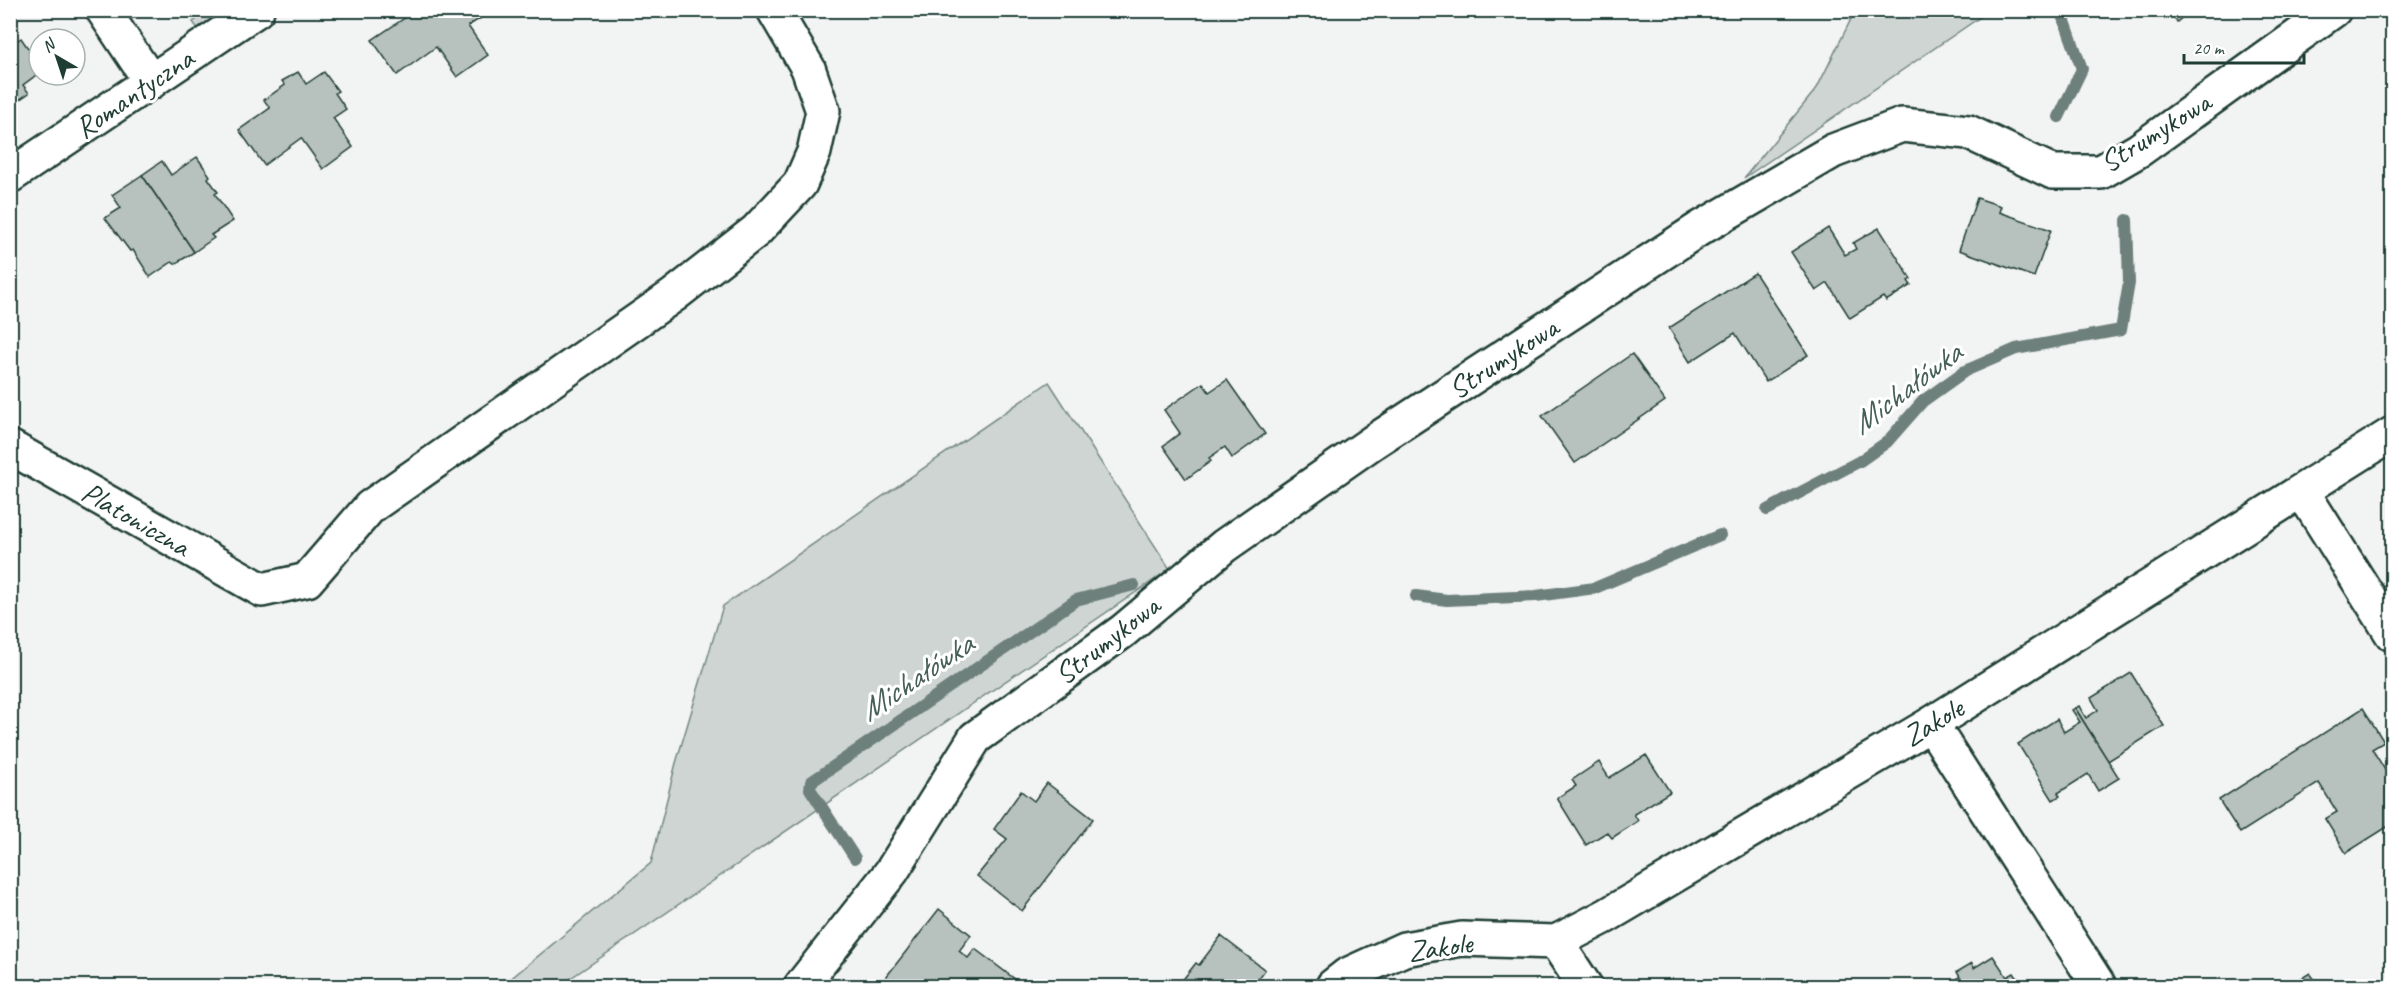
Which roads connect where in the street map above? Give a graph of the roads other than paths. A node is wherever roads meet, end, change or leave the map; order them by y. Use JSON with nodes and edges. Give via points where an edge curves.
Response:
{"nodes":[{"id":1,"x":104,"y":10,"type":"edge"},
{"id":2,"x":257,"y":10,"type":"edge"},
{"id":3,"x":774,"y":10,"type":"edge"},
{"id":4,"x":2334,"y":10,"type":"edge"},
{"id":5,"x":151,"y":82,"type":"junction"},
{"id":6,"x":10,"y":176,"type":"edge"},
{"id":7,"x":2392,"y":434,"type":"edge"},
{"id":8,"x":10,"y":447,"type":"edge"},
{"id":9,"x":2302,"y":491,"type":"junction"},
{"id":10,"x":2392,"y":634,"type":"edge"},
{"id":11,"x":1931,"y":724,"type":"junction"},
{"id":12,"x":1556,"y":942,"type":"junction"},
{"id":13,"x":801,"y":987,"type":"edge"},
{"id":14,"x":1333,"y":987,"type":"edge"},
{"id":15,"x":1585,"y":987,"type":"edge"},
{"id":16,"x":2099,"y":987,"type":"edge"}],
"edges":[{"from":1,"to":5,"type":"street"},
{"from":2,"to":5,"type":"street","name":"Romantyczna"},
{"from":3,"to":8,"type":"street","name":"Platoniczna","via":[[808,68],[823,111],[814,153],[800,184],[756,231],[674,295],[370,507],[307,580],[261,590]]},
{"from":4,"to":13,"type":"street","name":"Strumykowa","via":[[2139,150],[2101,172],[2053,172],[1968,132],[1902,125],[1833,151],[1699,229],[1373,442],[1224,546],[1123,631],[975,738],[892,871]]},
{"from":5,"to":6,"type":"street","name":"Romantyczna"},
{"from":7,"to":9,"type":"street","name":"Zakole"},
{"from":9,"to":10,"type":"street"},
{"from":9,"to":11,"type":"street","name":"Zakole"},
{"from":11,"to":12,"type":"street","name":"Zakole"},
{"from":11,"to":16,"type":"street"},
{"from":12,"to":14,"type":"street","name":"Zakole","via":[[1461,939],[1404,949],[1347,975]]},
{"from":12,"to":15,"type":"street"}]}
